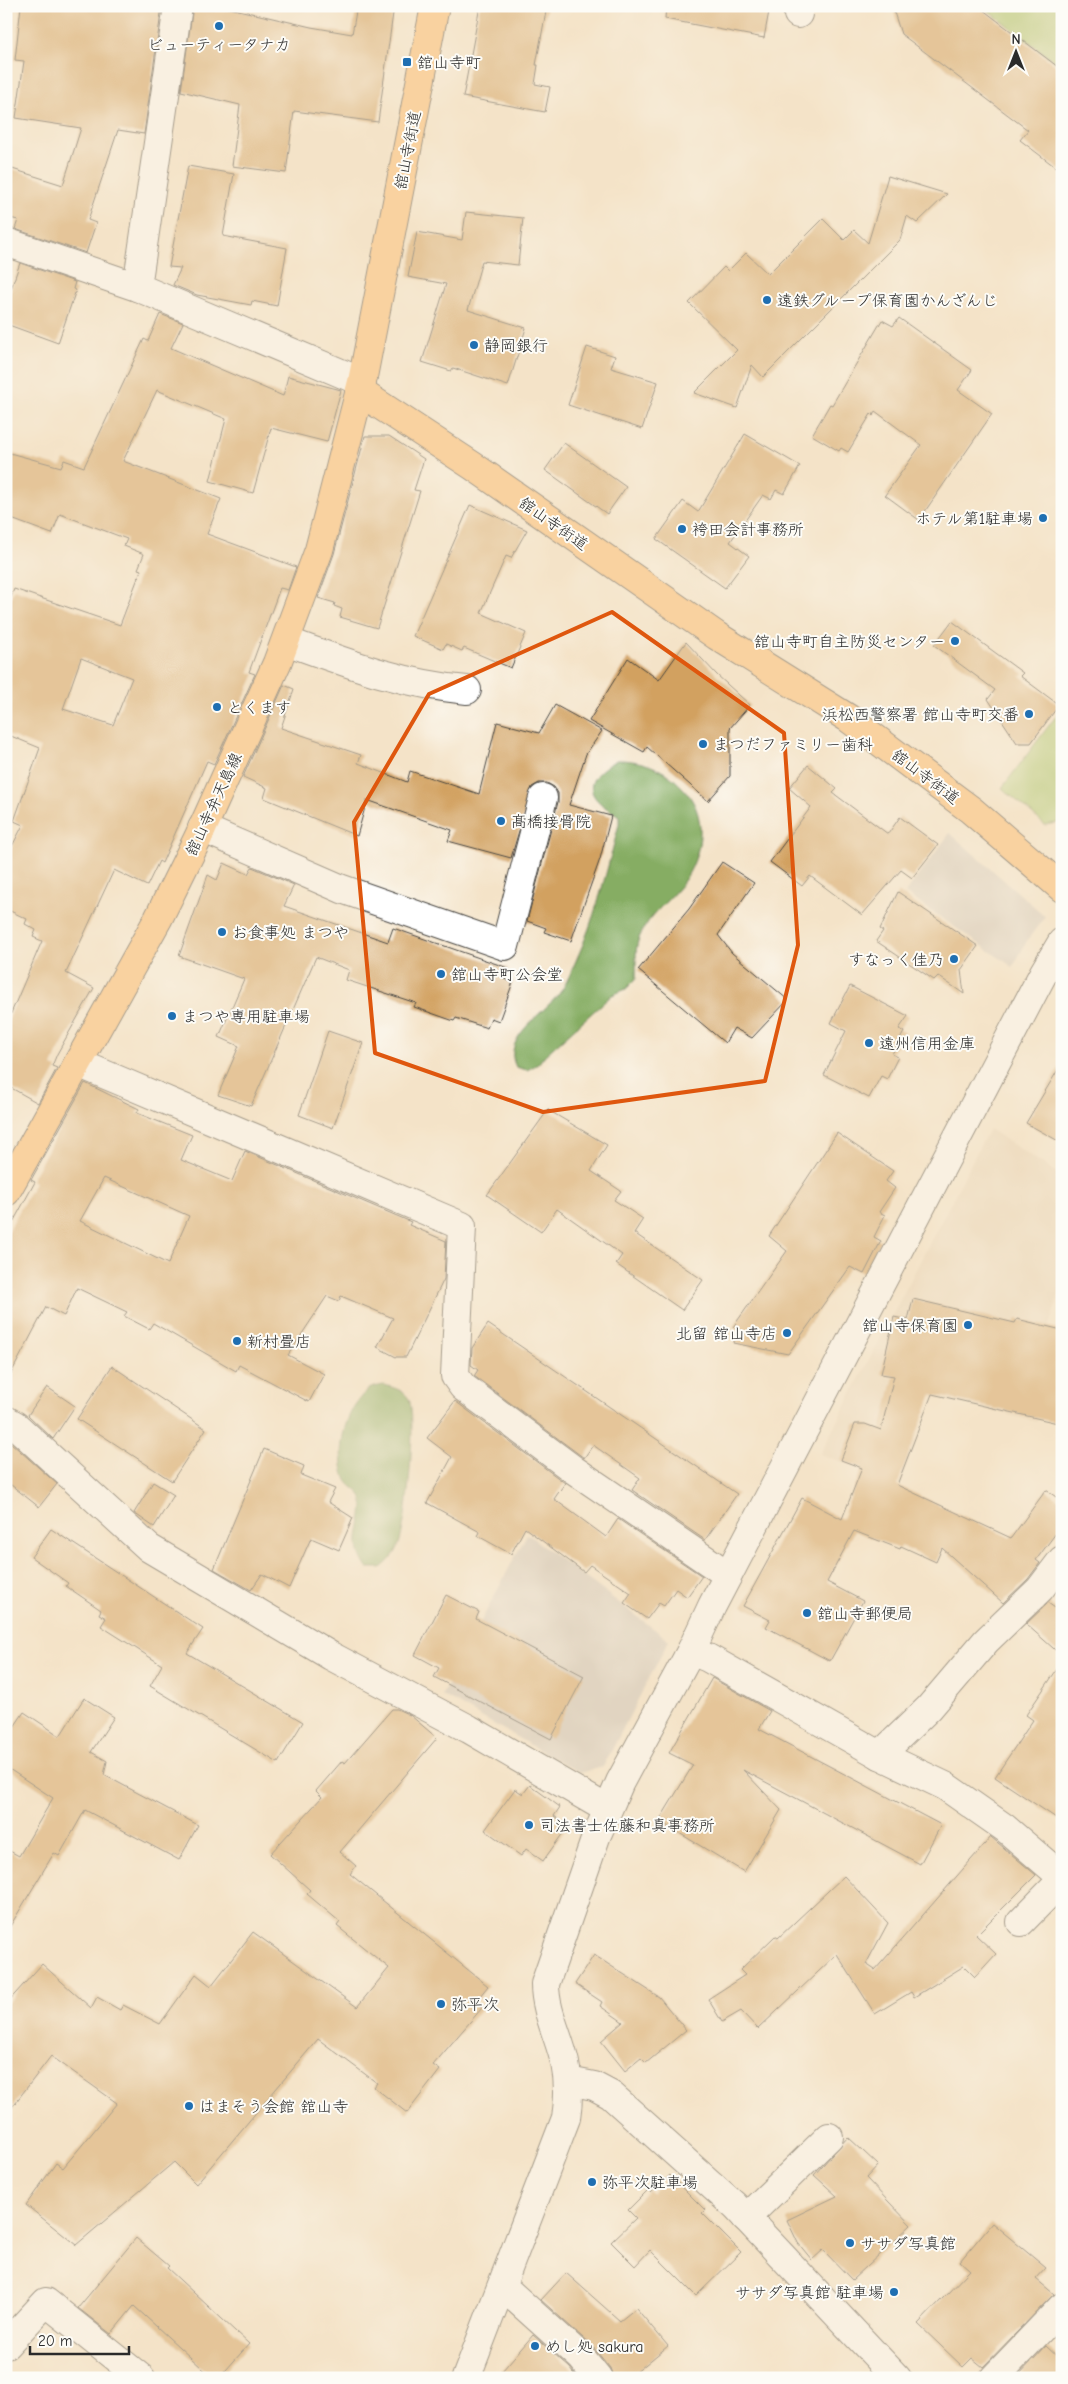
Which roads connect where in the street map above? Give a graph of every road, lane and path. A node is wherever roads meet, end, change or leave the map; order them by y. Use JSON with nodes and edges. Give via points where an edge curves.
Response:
{"nodes":[{"id":1,"x":178,"y":6,"type":"edge"},
{"id":2,"x":435,"y":6,"type":"edge"},
{"id":3,"x":6,"y":242,"type":"edge"},
{"id":4,"x":137,"y":287,"type":"junction"},
{"id":5,"x":361,"y":387,"type":"junction"},
{"id":6,"x":286,"y":641,"type":"junction"},
{"id":7,"x":467,"y":690,"type":"dead end"},
{"id":8,"x":543,"y":798,"type":"dead end"},
{"id":9,"x":202,"y":828,"type":"junction"},
{"id":10,"x":1062,"y":888,"type":"edge"},
{"id":11,"x":1062,"y":942,"type":"edge"},
{"id":12,"x":78,"y":1063,"type":"junction"},
{"id":13,"x":6,"y":1192,"type":"edge"},
{"id":14,"x":6,"y":1420,"type":"edge"},
{"id":15,"x":1062,"y":1560,"type":"edge"},
{"id":16,"x":728,"y":1575,"type":"junction"},
{"id":17,"x":690,"y":1651,"type":"junction"},
{"id":18,"x":880,"y":1755,"type":"junction"},
{"id":19,"x":607,"y":1809,"type":"junction"},
{"id":20,"x":1062,"y":1879,"type":"edge"},
{"id":21,"x":1021,"y":1922,"type":"dead end"},
{"id":22,"x":568,"y":2081,"type":"junction"},
{"id":23,"x":829,"y":2137,"type":"dead end"},
{"id":24,"x":746,"y":2218,"type":"junction"},
{"id":25,"x":502,"y":2286,"type":"junction"},
{"id":26,"x":1062,"y":2307,"type":"edge"},
{"id":27,"x":6,"y":2345,"type":"edge"},
{"id":28,"x":141,"y":2378,"type":"edge"},
{"id":29,"x":466,"y":2378,"type":"edge"},
{"id":30,"x":598,"y":2378,"type":"edge"},
{"id":31,"x":897,"y":2378,"type":"edge"},
{"id":32,"x":994,"y":2378,"type":"edge"}],
"edges":[{"from":1,"to":4,"type":"street"},
{"from":2,"to":5,"type":"main road","name":"舘山寺街道"},
{"from":3,"to":4,"type":"street"},
{"from":4,"to":5,"type":"street"},
{"from":5,"to":6,"type":"main road","name":"舘山寺弁天島線","via":[[319,550]]},
{"from":5,"to":10,"type":"main road","name":"舘山寺街道","via":[[717,636],[848,718],[971,810]]},
{"from":6,"to":7,"type":"street","via":[[396,679]]},
{"from":6,"to":9,"type":"main road","name":"舘山寺弁天島線"},
{"from":8,"to":9,"type":"street","via":[[505,946],[342,890]]},
{"from":9,"to":12,"type":"main road","name":"舘山寺弁天島線","via":[[158,919]]},
{"from":11,"to":16,"type":"street","via":[[1039,980]]},
{"from":12,"to":13,"type":"main road","name":"舘山寺弁天島線"},
{"from":12,"to":16,"type":"street","via":[[462,1226],[455,1376],[463,1387],[574,1470]]},
{"from":14,"to":19,"type":"street","via":[[149,1548],[331,1656],[469,1728]]},
{"from":15,"to":18,"type":"street","via":[[1040,1589],[986,1641],[930,1708]]},
{"from":16,"to":17,"type":"street"},
{"from":17,"to":18,"type":"street","via":[[708,1658]]},
{"from":17,"to":19,"type":"street"},
{"from":18,"to":20,"type":"street","via":[[930,1777],[969,1801],[1041,1856]]},
{"from":19,"to":22,"type":"street","via":[[545,1984],[548,2009]]},
{"from":20,"to":21,"type":"street"},
{"from":22,"to":24,"type":"street","via":[[594,2086],[611,2095]]},
{"from":22,"to":25,"type":"street","via":[[566,2118],[561,2135]]},
{"from":23,"to":24,"type":"street"},
{"from":24,"to":31,"type":"street"},
{"from":25,"to":29,"type":"street"},
{"from":25,"to":30,"type":"street","via":[[581,2357]]},
{"from":26,"to":32,"type":"street"},
{"from":27,"to":28,"type":"street","via":[[46,2302]]}]}
